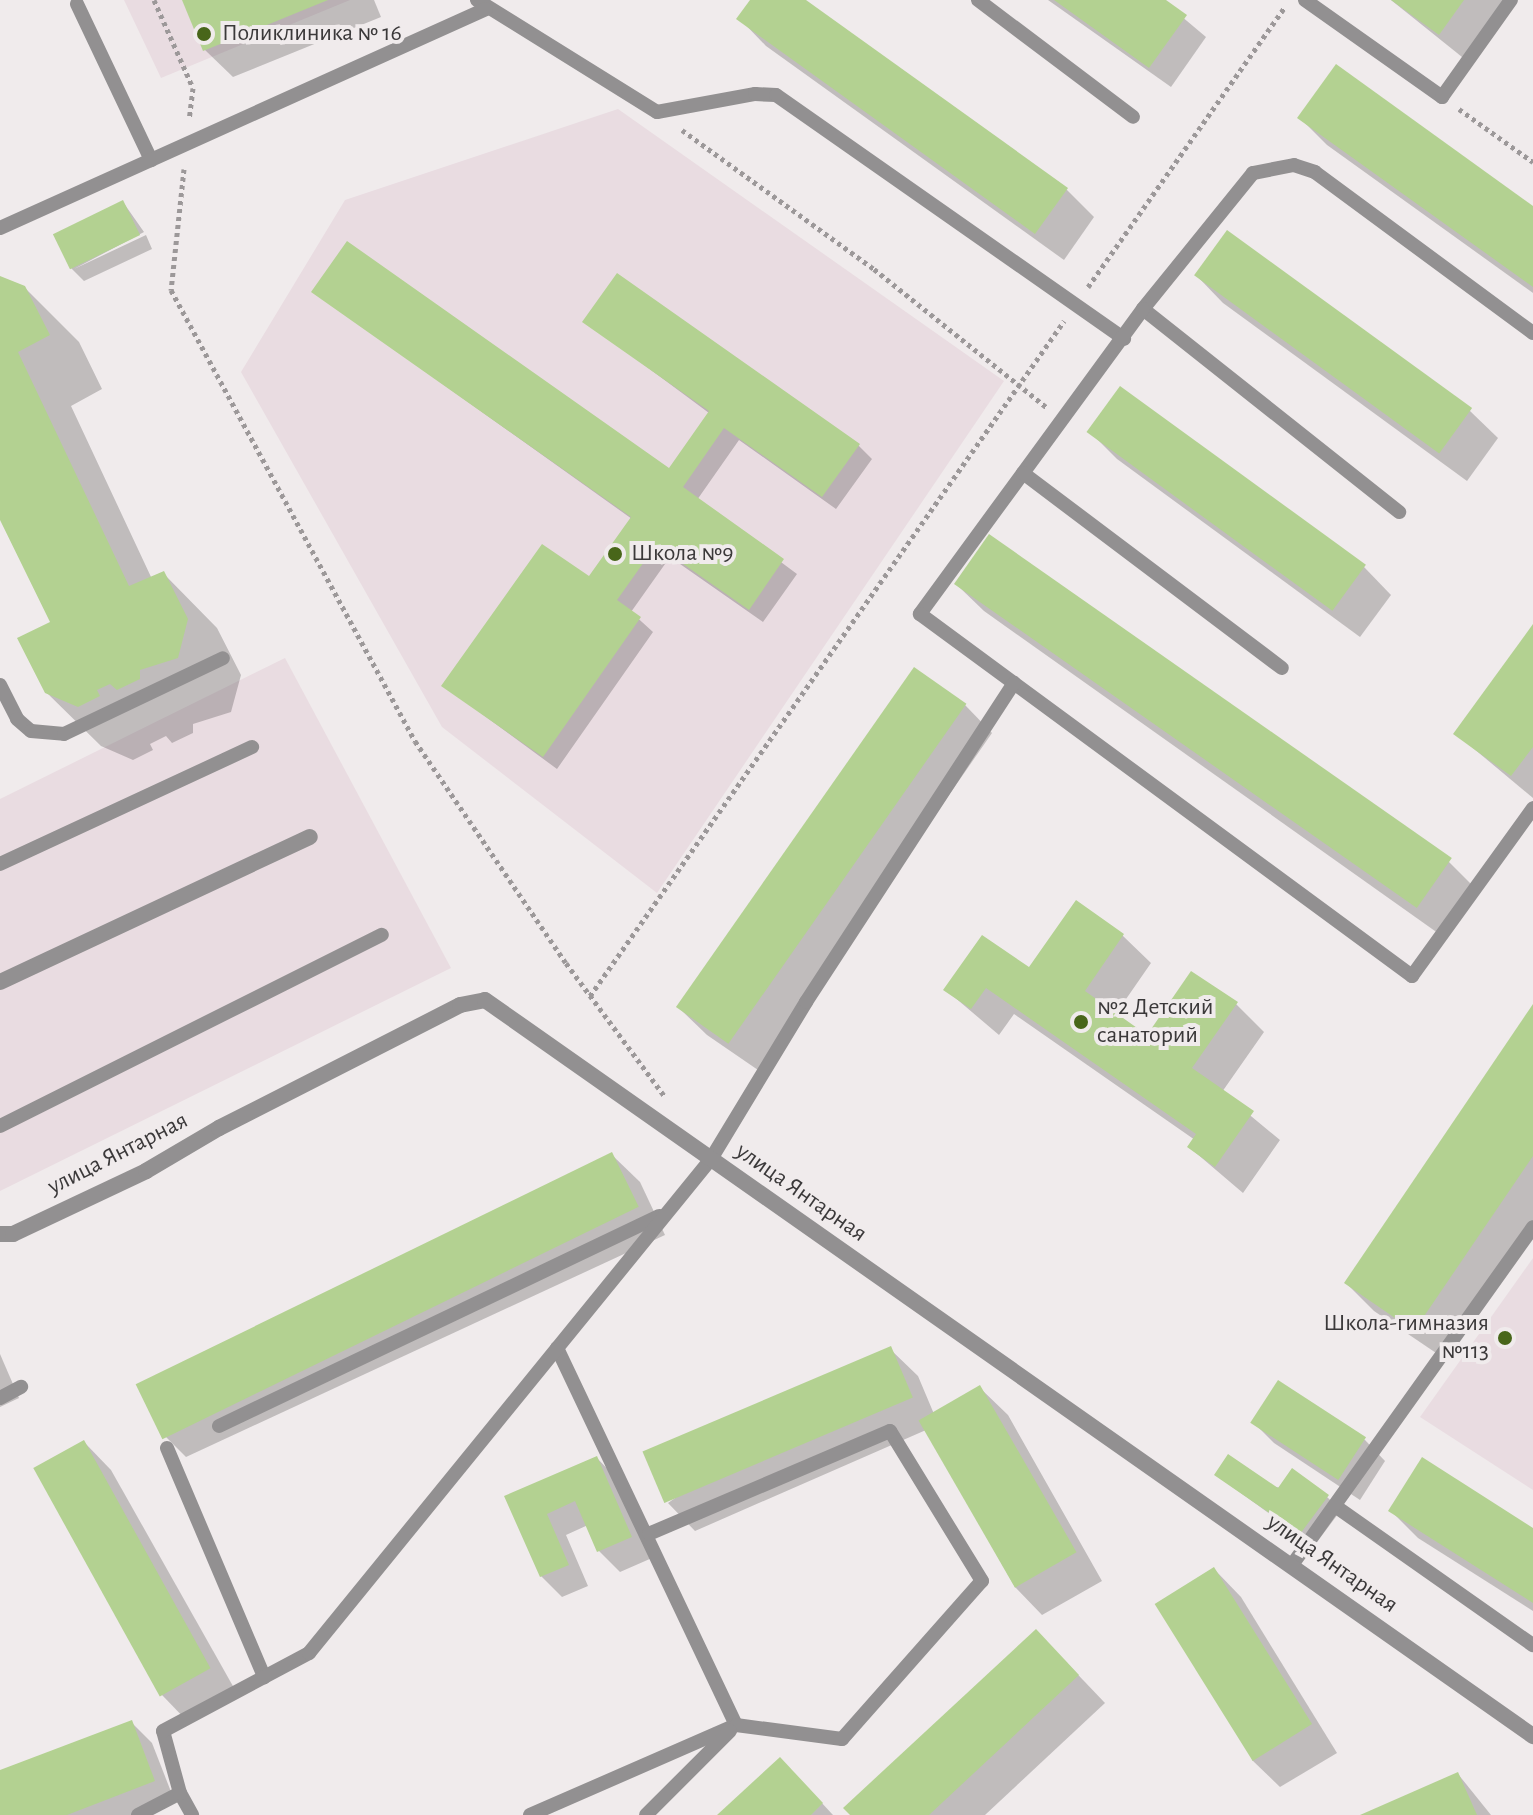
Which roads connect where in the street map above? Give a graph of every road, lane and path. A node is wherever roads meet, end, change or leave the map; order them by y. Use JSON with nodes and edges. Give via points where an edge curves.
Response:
{"nodes":[{"id":1,"x":154,"y":0,"type":"edge"},
{"id":2,"x":978,"y":0,"type":"edge"},
{"id":3,"x":1291,"y":0,"type":"edge"},
{"id":4,"x":1305,"y":0,"type":"edge"},
{"id":5,"x":1511,"y":0,"type":"edge"},
{"id":6,"x":77,"y":4,"type":"dead end"},
{"id":7,"x":482,"y":4,"type":"edge"},
{"id":8,"x":1442,"y":97,"type":"junction"},
{"id":9,"x":657,"y":112,"type":"junction"},
{"id":10,"x":1133,"y":117,"type":"dead end"},
{"id":11,"x":186,"y":144,"type":"junction"},
{"id":12,"x":151,"y":160,"type":"junction"},
{"id":13,"x":1533,"y":162,"type":"edge"},
{"id":14,"x":0,"y":228,"type":"edge"},
{"id":15,"x":1076,"y":305,"type":"junction"},
{"id":16,"x":1143,"y":309,"type":"junction"},
{"id":17,"x":1533,"y":333,"type":"edge"},
{"id":18,"x":1124,"y":339,"type":"junction"},
{"id":19,"x":1019,"y":385,"type":"junction"},
{"id":20,"x":1063,"y":420,"type":"junction"},
{"id":21,"x":1023,"y":473,"type":"junction"},
{"id":22,"x":1399,"y":512,"type":"dead end"},
{"id":23,"x":223,"y":658,"type":"dead end"},
{"id":24,"x":1282,"y":668,"type":"dead end"},
{"id":25,"x":1014,"y":683,"type":"junction"},
{"id":26,"x":0,"y":685,"type":"edge"},
{"id":27,"x":252,"y":747,"type":"dead end"},
{"id":28,"x":1533,"y":808,"type":"edge"},
{"id":29,"x":310,"y":837,"type":"dead end"},
{"id":30,"x":0,"y":864,"type":"edge"},
{"id":31,"x":382,"y":935,"type":"dead end"},
{"id":32,"x":0,"y":982,"type":"edge"},
{"id":33,"x":590,"y":996,"type":"junction"},
{"id":34,"x":674,"y":1109,"type":"dead end"},
{"id":35,"x":0,"y":1126,"type":"edge"},
{"id":36,"x":711,"y":1159,"type":"junction"},
{"id":37,"x":664,"y":1214,"type":"junction"},
{"id":38,"x":1533,"y":1227,"type":"edge"},
{"id":39,"x":0,"y":1234,"type":"edge"},
{"id":40,"x":557,"y":1348,"type":"junction"},
{"id":41,"x":21,"y":1387,"type":"dead end"},
{"id":42,"x":0,"y":1398,"type":"edge"},
{"id":43,"x":219,"y":1426,"type":"dead end"},
{"id":44,"x":167,"y":1448,"type":"dead end"},
{"id":45,"x":1335,"y":1506,"type":"junction"},
{"id":46,"x":649,"y":1534,"type":"junction"},
{"id":47,"x":1292,"y":1565,"type":"junction"},
{"id":48,"x":1533,"y":1645,"type":"edge"},
{"id":49,"x":264,"y":1677,"type":"junction"},
{"id":50,"x":736,"y":1725,"type":"junction"},
{"id":51,"x":1533,"y":1736,"type":"edge"},
{"id":52,"x":180,"y":1793,"type":"junction"},
{"id":53,"x":138,"y":1815,"type":"edge"},
{"id":54,"x":192,"y":1815,"type":"edge"},
{"id":55,"x":530,"y":1815,"type":"edge"},
{"id":56,"x":646,"y":1815,"type":"edge"}],
"edges":[{"from":1,"to":11,"type":"path","via":[[193,88]]},
{"from":2,"to":10,"type":"lane"},
{"from":3,"to":15,"type":"path"},
{"from":4,"to":8,"type":"lane"},
{"from":5,"to":8,"type":"lane"},
{"from":6,"to":12,"type":"lane"},
{"from":7,"to":9,"type":"lane"},
{"from":7,"to":11,"type":"lane"},
{"from":8,"to":13,"type":"path"},
{"from":9,"to":15,"type":"lane","via":[[776,95]]},
{"from":9,"to":19,"type":"path","via":[[874,269]]},
{"from":11,"to":12,"type":"lane"},
{"from":11,"to":33,"type":"path","via":[[171,290],[415,741]]},
{"from":12,"to":14,"type":"lane"},
{"from":15,"to":18,"type":"lane"},
{"from":15,"to":19,"type":"path"},
{"from":16,"to":17,"type":"lane","via":[[1253,173],[1294,165],[1315,172]]},
{"from":16,"to":18,"type":"lane"},
{"from":16,"to":22,"type":"lane"},
{"from":18,"to":20,"type":"lane"},
{"from":19,"to":20,"type":"path"},
{"from":19,"to":33,"type":"path"},
{"from":20,"to":21,"type":"lane"},
{"from":21,"to":24,"type":"lane"},
{"from":21,"to":25,"type":"lane","via":[[920,614]]},
{"from":23,"to":26,"type":"lane","via":[[64,734],[31,731],[17,719]]},
{"from":25,"to":28,"type":"lane","via":[[1412,976]]},
{"from":25,"to":36,"type":"lane","via":[[806,1002]]},
{"from":27,"to":30,"type":"lane"},
{"from":29,"to":32,"type":"street"},
{"from":31,"to":35,"type":"lane"},
{"from":33,"to":34,"type":"path"},
{"from":36,"to":37,"type":"lane"},
{"from":36,"to":39,"type":"street","name":"улица Янтарная","via":[[485,1000],[460,1005],[146,1171],[13,1234]]},
{"from":36,"to":47,"type":"street","name":"улица Янтарная"},
{"from":37,"to":40,"type":"lane"},
{"from":37,"to":43,"type":"lane"},
{"from":38,"to":45,"type":"lane"},
{"from":40,"to":46,"type":"lane"},
{"from":40,"to":49,"type":"lane","via":[[309,1653]]},
{"from":41,"to":42,"type":"lane"},
{"from":44,"to":49,"type":"lane"},
{"from":45,"to":47,"type":"lane"},
{"from":45,"to":48,"type":"lane"},
{"from":46,"to":50,"type":"lane"},
{"from":46,"to":50,"type":"lane","via":[[890,1431],[982,1581],[842,1739]]},
{"from":47,"to":51,"type":"street","name":"улица Янтарная"},
{"from":49,"to":52,"type":"lane","via":[[163,1731]]},
{"from":50,"to":55,"type":"lane"},
{"from":50,"to":56,"type":"lane"},
{"from":52,"to":53,"type":"lane"},
{"from":52,"to":54,"type":"lane"}]}
